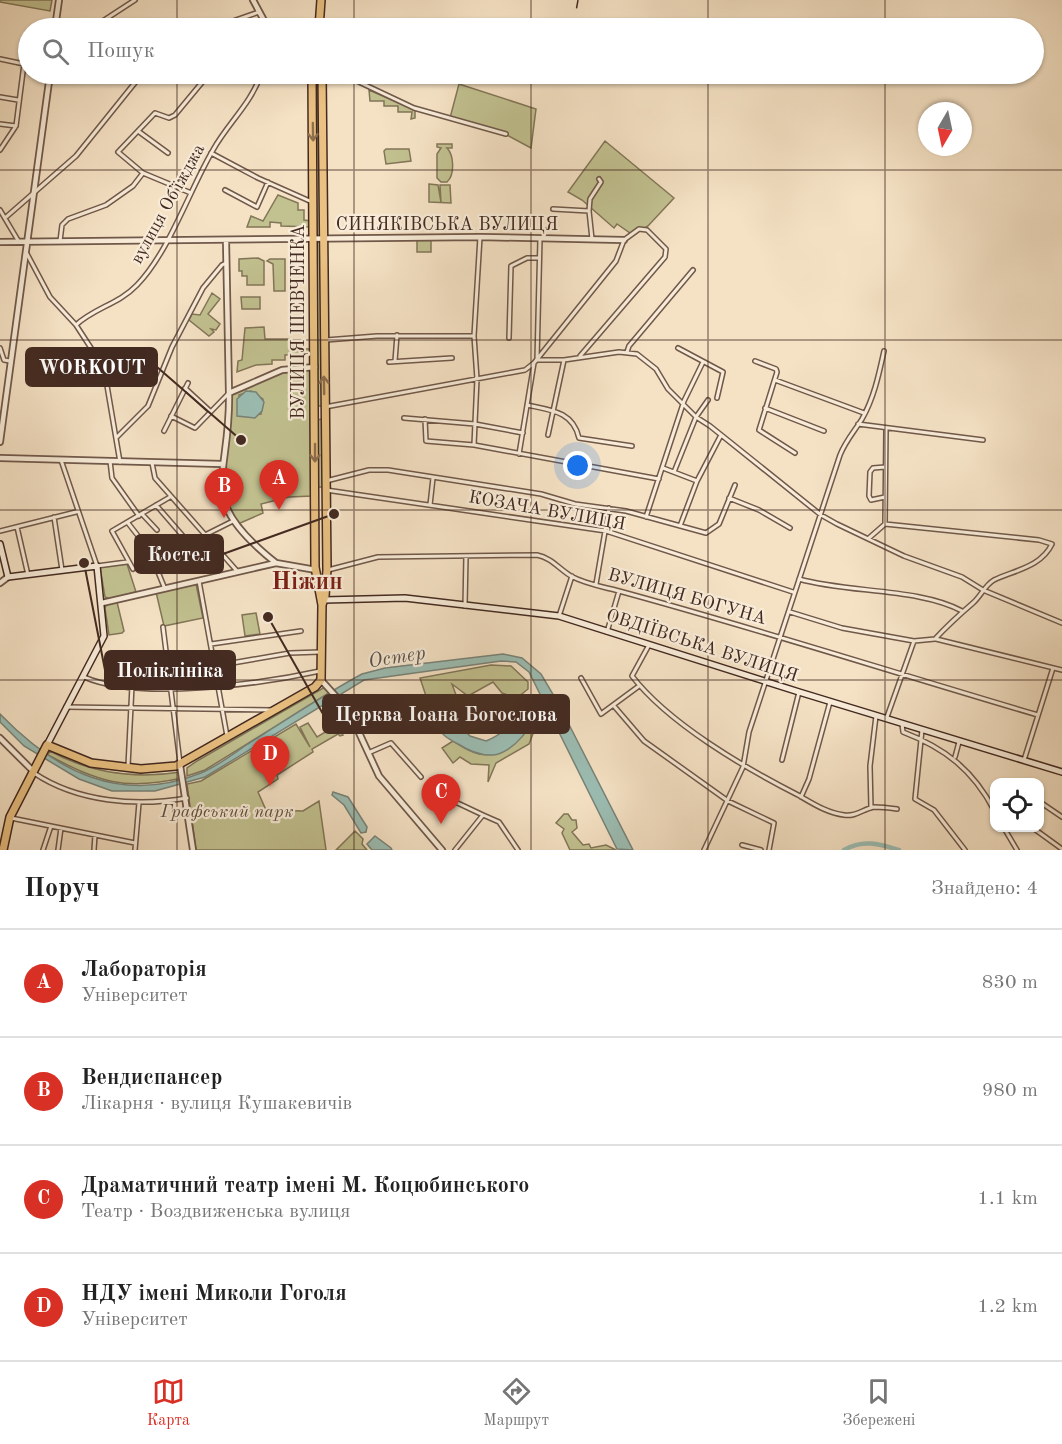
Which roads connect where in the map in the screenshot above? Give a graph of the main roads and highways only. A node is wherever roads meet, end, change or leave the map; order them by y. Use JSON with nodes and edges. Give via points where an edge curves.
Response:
{"nodes":[{"id":1,"x":321,"y":0,"type":"edge"},
{"id":2,"x":320,"y":18,"type":"edge"},
{"id":3,"x":312,"y":84,"type":"edge"},
{"id":4,"x":322,"y":84,"type":"edge"},
{"id":5,"x":315,"y":408,"type":"junction"},
{"id":6,"x":324,"y":408,"type":"junction"},
{"id":7,"x":324,"y":485,"type":"junction"},
{"id":8,"x":315,"y":489,"type":"junction"},
{"id":9,"x":0,"y":544,"type":"edge"},
{"id":10,"x":316,"y":570,"type":"junction"},
{"id":11,"x":327,"y":570,"type":"junction"},
{"id":12,"x":322,"y":601,"type":"junction"},
{"id":13,"x":46,"y":747,"type":"junction"},
{"id":14,"x":1062,"y":772,"type":"edge"},
{"id":15,"x":3,"y":850,"type":"edge"}],
"edges":[{"from":1,"to":2,"type":"main road"},
{"from":3,"to":5,"type":"main road","name":"ВУЛИЦЯ ШЕВЧЕНКА","one_way":true},
{"from":6,"to":4,"type":"main road","name":"ВУЛИЦЯ ШЕВЧЕНКА","one_way":true},
{"from":5,"to":6,"type":"main road"},
{"from":5,"to":8,"type":"main road","name":"ВУЛИЦЯ ШЕВЧЕНКА","one_way":true},
{"from":6,"to":7,"type":"main road","name":"ВУЛИЦЯ ШЕВЧЕНКА"},
{"from":7,"to":8,"type":"main road"},
{"from":7,"to":11,"type":"main road","name":"ВУЛИЦЯ ШЕВЧЕНКА"},
{"from":8,"to":10,"type":"main road","name":"ВУЛИЦЯ ШЕВЧЕНКА"},
{"from":9,"to":13,"type":"main road","via":[[8,577],[97,566],[104,638]]},
{"from":10,"to":11,"type":"main road"},
{"from":10,"to":12,"type":"main road","name":"ВУЛИЦЯ ШЕВЧЕНКА"},
{"from":11,"to":12,"type":"main road","name":"ВУЛИЦЯ ШЕВЧЕНКА"},
{"from":12,"to":13,"type":"main road","via":[[322,675],[315,687],[180,765],[128,768],[83,761]]},
{"from":12,"to":14,"type":"main road","name":"ОВДІЇВСЬКА ВУЛИЦЯ","via":[[399,598],[559,616]]},
{"from":13,"to":15,"type":"main road","via":[[10,818]]}]}
